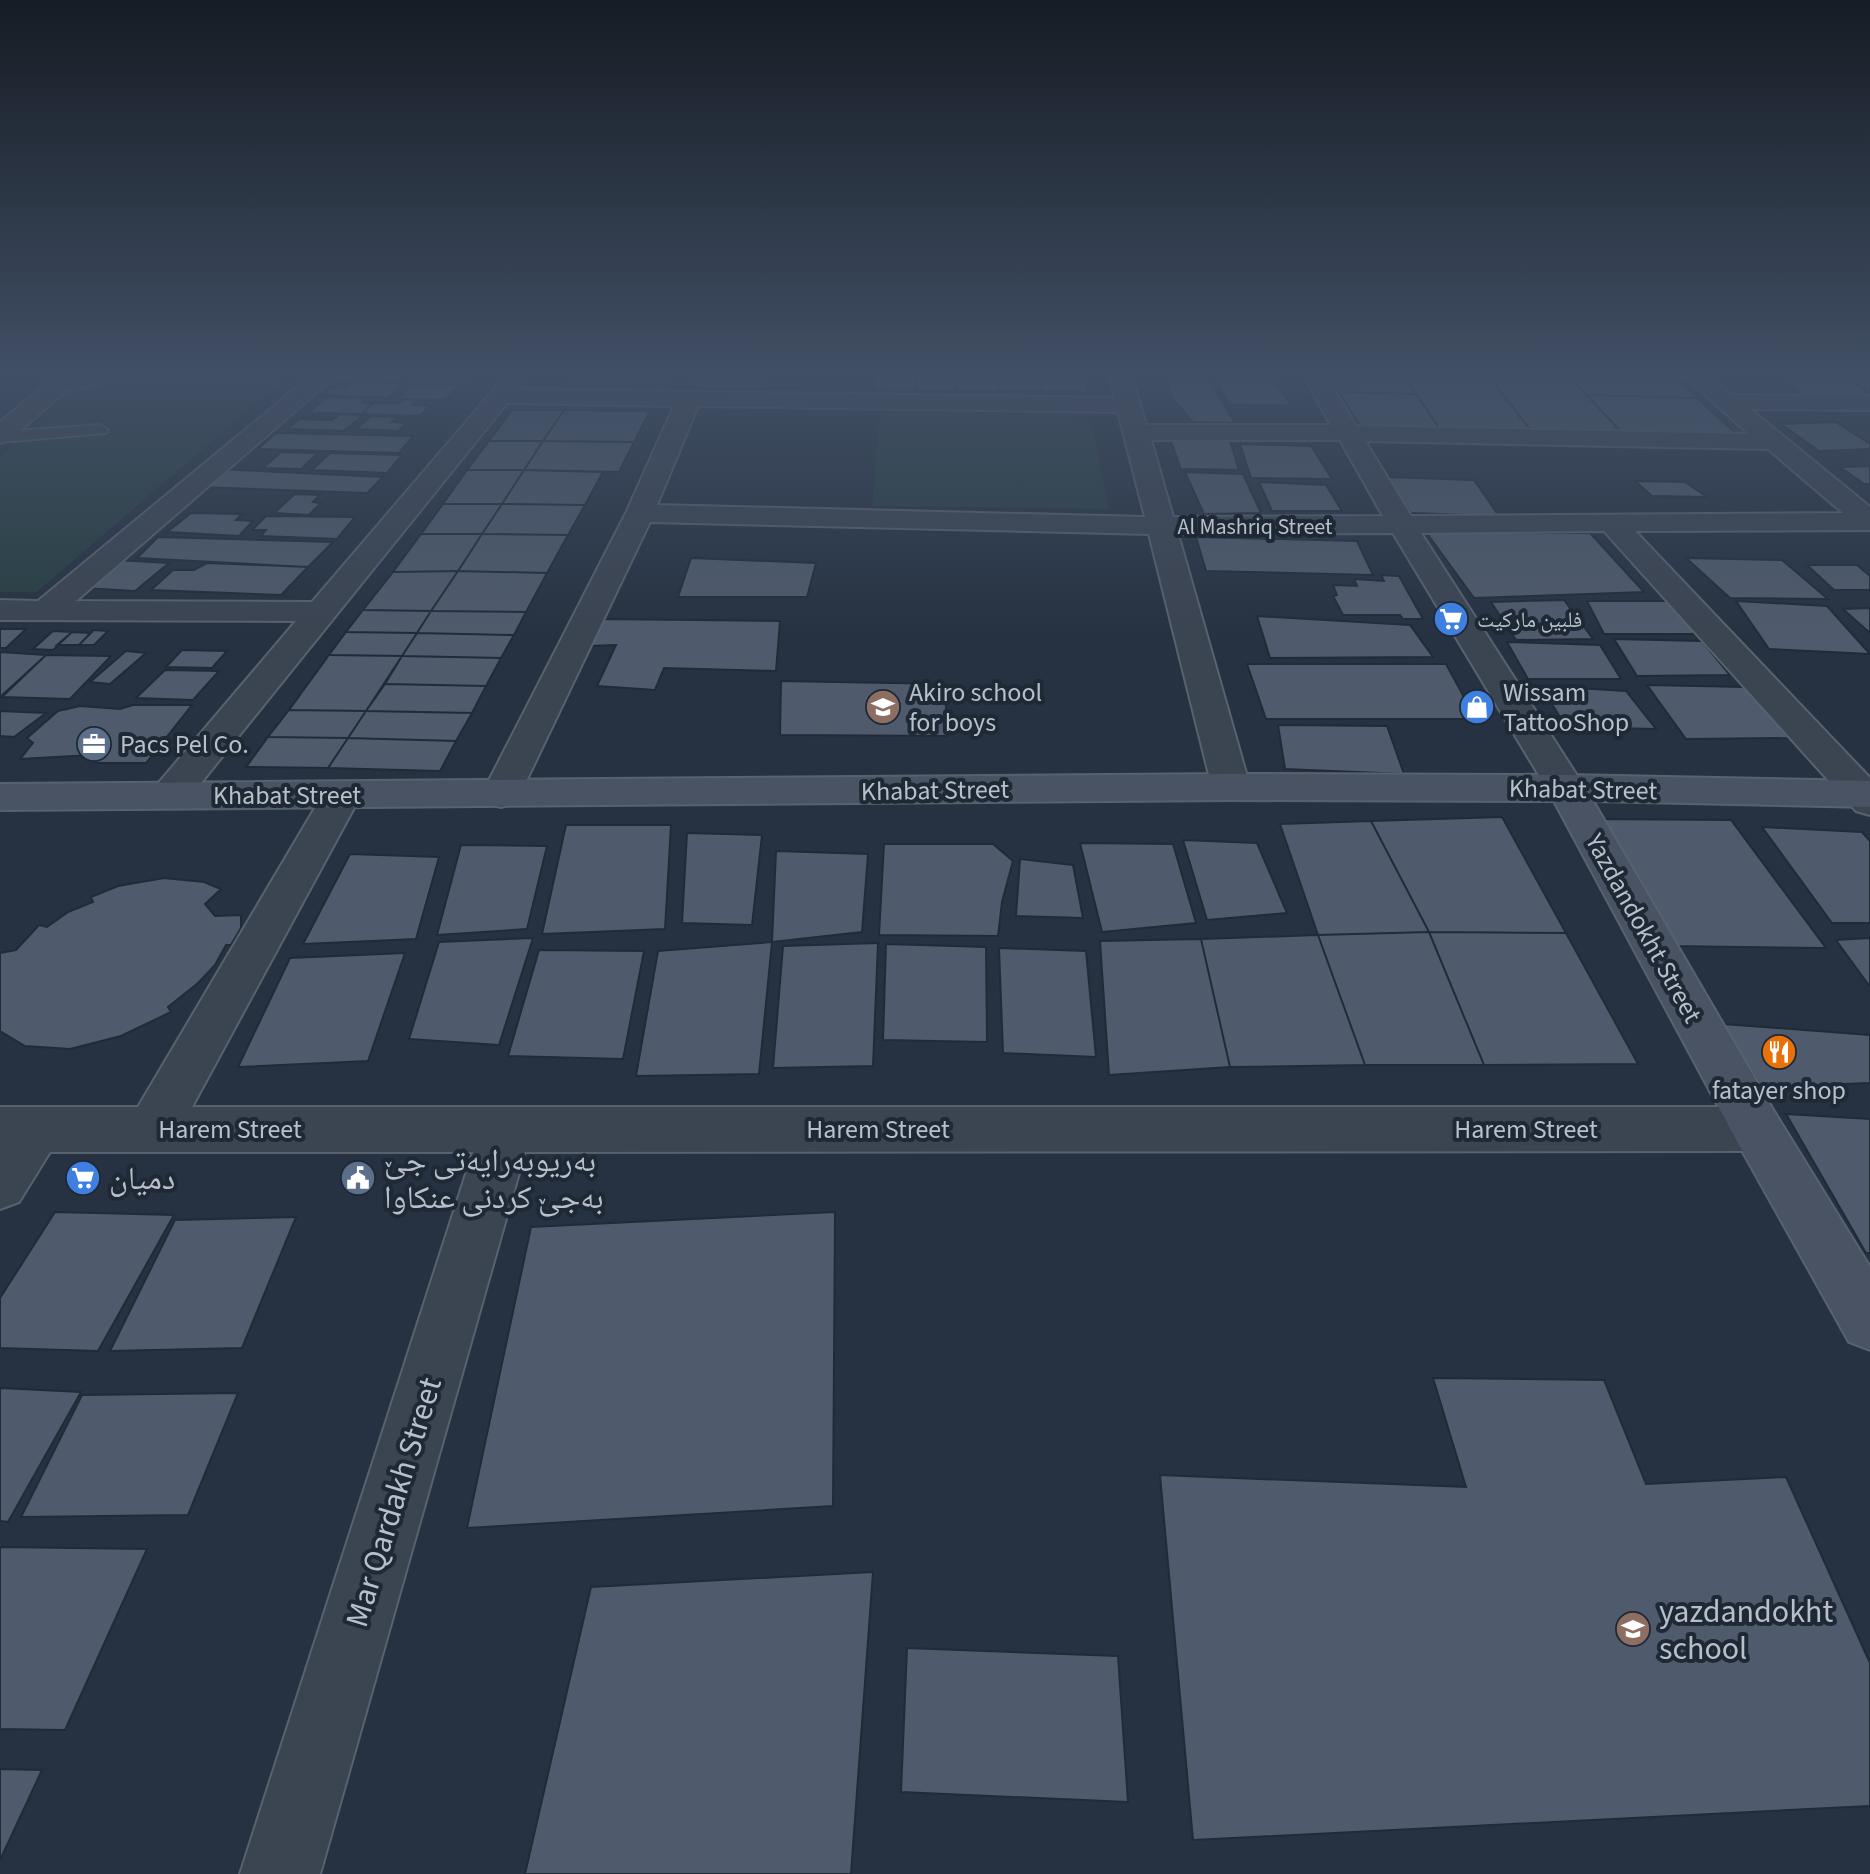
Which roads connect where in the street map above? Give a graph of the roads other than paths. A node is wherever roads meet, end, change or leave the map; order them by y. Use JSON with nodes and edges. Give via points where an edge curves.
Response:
{"nodes":[{"id":1,"x":224,"y":460,"type":"edge"},
{"id":2,"x":447,"y":460,"type":"edge"},
{"id":3,"x":663,"y":460,"type":"edge"},
{"id":4,"x":1143,"y":460,"type":"edge"},
{"id":5,"x":1364,"y":460,"type":"edge"},
{"id":6,"x":1796,"y":460,"type":"edge"},
{"id":7,"x":640,"y":513,"type":"junction"},
{"id":8,"x":1610,"y":521,"type":"junction"},
{"id":9,"x":1870,"y":521,"type":"edge"},
{"id":10,"x":1402,"y":525,"type":"junction"},
{"id":11,"x":1161,"y":526,"type":"junction"},
{"id":12,"x":0,"y":610,"type":"edge"},
{"id":13,"x":46,"y":610,"type":"junction"},
{"id":14,"x":322,"y":612,"type":"junction"},
{"id":15,"x":1231,"y":787,"type":"junction"},
{"id":16,"x":1566,"y":788,"type":"junction"},
{"id":17,"x":501,"y":794,"type":"junction"},
{"id":18,"x":170,"y":795,"type":"junction"},
{"id":19,"x":342,"y":795,"type":"junction"},
{"id":20,"x":0,"y":797,"type":"edge"},
{"id":21,"x":1868,"y":797,"type":"edge"},
{"id":22,"x":153,"y":1129,"type":"junction"},
{"id":23,"x":506,"y":1129,"type":"junction"},
{"id":24,"x":1757,"y":1129,"type":"junction"},
{"id":25,"x":18,"y":1130,"type":"edge"},
{"id":26,"x":0,"y":1185,"type":"edge"},
{"id":27,"x":1870,"y":1321,"type":"edge"},
{"id":28,"x":280,"y":1874,"type":"edge"}],
"edges":[{"from":1,"to":13,"type":"street"},
{"from":2,"to":14,"type":"street"},
{"from":3,"to":7,"type":"street"},
{"from":4,"to":11,"type":"street"},
{"from":5,"to":10,"type":"street","name":"Yazdandokht Street"},
{"from":6,"to":9,"type":"street"},
{"from":7,"to":11,"type":"street","name":"Al Mashriq Street"},
{"from":7,"to":17,"type":"street"},
{"from":8,"to":9,"type":"street","name":"Al Mashriq Street"},
{"from":8,"to":10,"type":"street","name":"Al Mashriq Street"},
{"from":8,"to":21,"type":"street"},
{"from":10,"to":11,"type":"street","name":"Al Mashriq Street"},
{"from":10,"to":16,"type":"street","name":"Yazdandokht Street"},
{"from":11,"to":15,"type":"street"},
{"from":12,"to":13,"type":"street"},
{"from":13,"to":14,"type":"street"},
{"from":14,"to":18,"type":"street"},
{"from":15,"to":16,"type":"street","name":"Khabat Street"},
{"from":15,"to":17,"type":"street","name":"Khabat Street"},
{"from":16,"to":21,"type":"street","name":"Khabat Street"},
{"from":16,"to":24,"type":"street","name":"Yazdandokht Street"},
{"from":17,"to":19,"type":"street","name":"Khabat Street"},
{"from":18,"to":19,"type":"street","name":"Khabat Street"},
{"from":18,"to":20,"type":"street","name":"Khabat Street"},
{"from":19,"to":22,"type":"street"},
{"from":22,"to":23,"type":"street","name":"Harem Street"},
{"from":22,"to":25,"type":"street","name":"Harem Street"},
{"from":23,"to":24,"type":"street","name":"Harem Street"},
{"from":23,"to":28,"type":"street","name":"Mar Qardakh Street"},
{"from":24,"to":27,"type":"street","name":"Yazdandokht Street"},
{"from":25,"to":26,"type":"street"}]}
